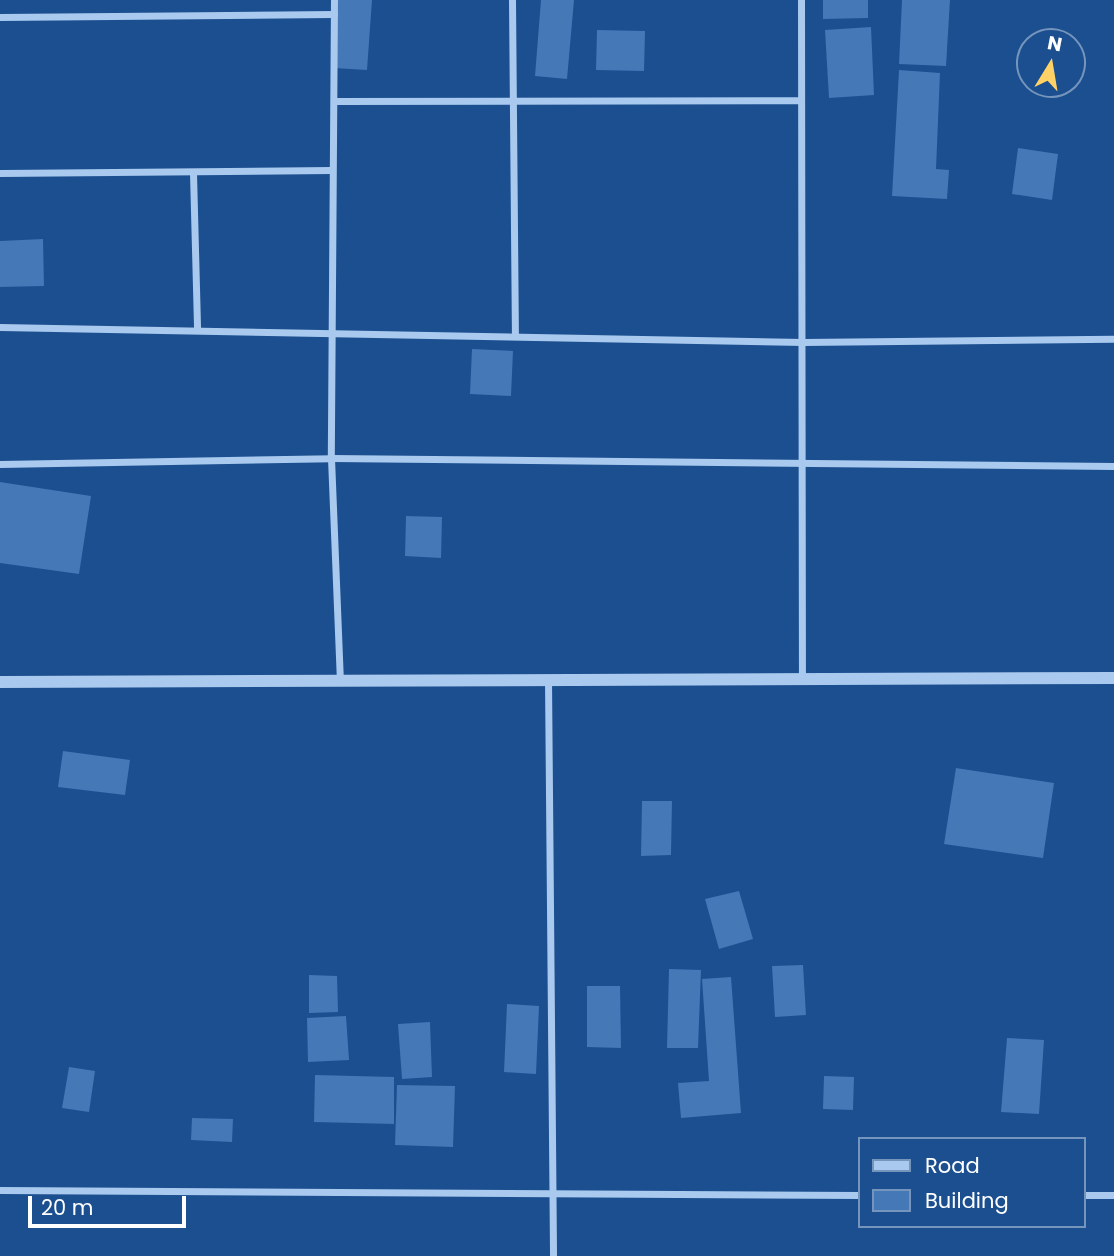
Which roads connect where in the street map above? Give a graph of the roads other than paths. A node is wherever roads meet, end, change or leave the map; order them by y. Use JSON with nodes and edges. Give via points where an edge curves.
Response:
{"nodes":[{"id":1,"x":334,"y":0,"type":"edge"},
{"id":2,"x":512,"y":0,"type":"edge"},
{"id":3,"x":801,"y":0,"type":"edge"},
{"id":4,"x":334,"y":14,"type":"junction"},
{"id":5,"x":0,"y":17,"type":"edge"},
{"id":6,"x":513,"y":99,"type":"junction"},
{"id":7,"x":801,"y":100,"type":"junction"},
{"id":8,"x":335,"y":101,"type":"junction"},
{"id":9,"x":332,"y":170,"type":"junction"},
{"id":10,"x":0,"y":173,"type":"edge"},
{"id":11,"x":193,"y":173,"type":"junction"},
{"id":12,"x":0,"y":327,"type":"edge"},
{"id":13,"x":197,"y":330,"type":"junction"},
{"id":14,"x":331,"y":332,"type":"junction"},
{"id":15,"x":515,"y":336,"type":"junction"},
{"id":16,"x":1114,"y":340,"type":"edge"},
{"id":17,"x":803,"y":342,"type":"junction"},
{"id":18,"x":331,"y":458,"type":"junction"},
{"id":19,"x":805,"y":463,"type":"junction"},
{"id":20,"x":0,"y":464,"type":"edge"},
{"id":21,"x":1114,"y":466,"type":"edge"},
{"id":22,"x":340,"y":678,"type":"junction"},
{"id":23,"x":548,"y":678,"type":"junction"},
{"id":24,"x":802,"y":678,"type":"junction"},
{"id":25,"x":1114,"y":678,"type":"edge"},
{"id":26,"x":0,"y":682,"type":"edge"},
{"id":27,"x":0,"y":1190,"type":"edge"},
{"id":28,"x":554,"y":1194,"type":"junction"},
{"id":29,"x":858,"y":1195,"type":"edge"},
{"id":30,"x":1086,"y":1195,"type":"edge"},
{"id":31,"x":1114,"y":1195,"type":"edge"},
{"id":32,"x":553,"y":1256,"type":"edge"}],
"edges":[{"from":1,"to":4,"type":"street"},
{"from":2,"to":6,"type":"street"},
{"from":3,"to":7,"type":"street"},
{"from":4,"to":5,"type":"street"},
{"from":4,"to":8,"type":"street"},
{"from":6,"to":7,"type":"street"},
{"from":6,"to":8,"type":"street"},
{"from":6,"to":15,"type":"street"},
{"from":7,"to":17,"type":"street"},
{"from":8,"to":9,"type":"street"},
{"from":9,"to":11,"type":"street"},
{"from":9,"to":14,"type":"street"},
{"from":10,"to":11,"type":"street"},
{"from":11,"to":13,"type":"street"},
{"from":12,"to":13,"type":"street"},
{"from":13,"to":14,"type":"street"},
{"from":14,"to":15,"type":"street"},
{"from":14,"to":18,"type":"street"},
{"from":15,"to":17,"type":"street"},
{"from":16,"to":17,"type":"street"},
{"from":17,"to":19,"type":"street"},
{"from":18,"to":19,"type":"street"},
{"from":18,"to":20,"type":"street"},
{"from":18,"to":22,"type":"street"},
{"from":19,"to":21,"type":"street"},
{"from":19,"to":24,"type":"street"},
{"from":22,"to":23,"type":"street"},
{"from":22,"to":26,"type":"street"},
{"from":23,"to":24,"type":"street"},
{"from":23,"to":28,"type":"street"},
{"from":24,"to":25,"type":"street"},
{"from":27,"to":28,"type":"street"},
{"from":28,"to":29,"type":"street"},
{"from":28,"to":32,"type":"street"},
{"from":30,"to":31,"type":"street"}]}
